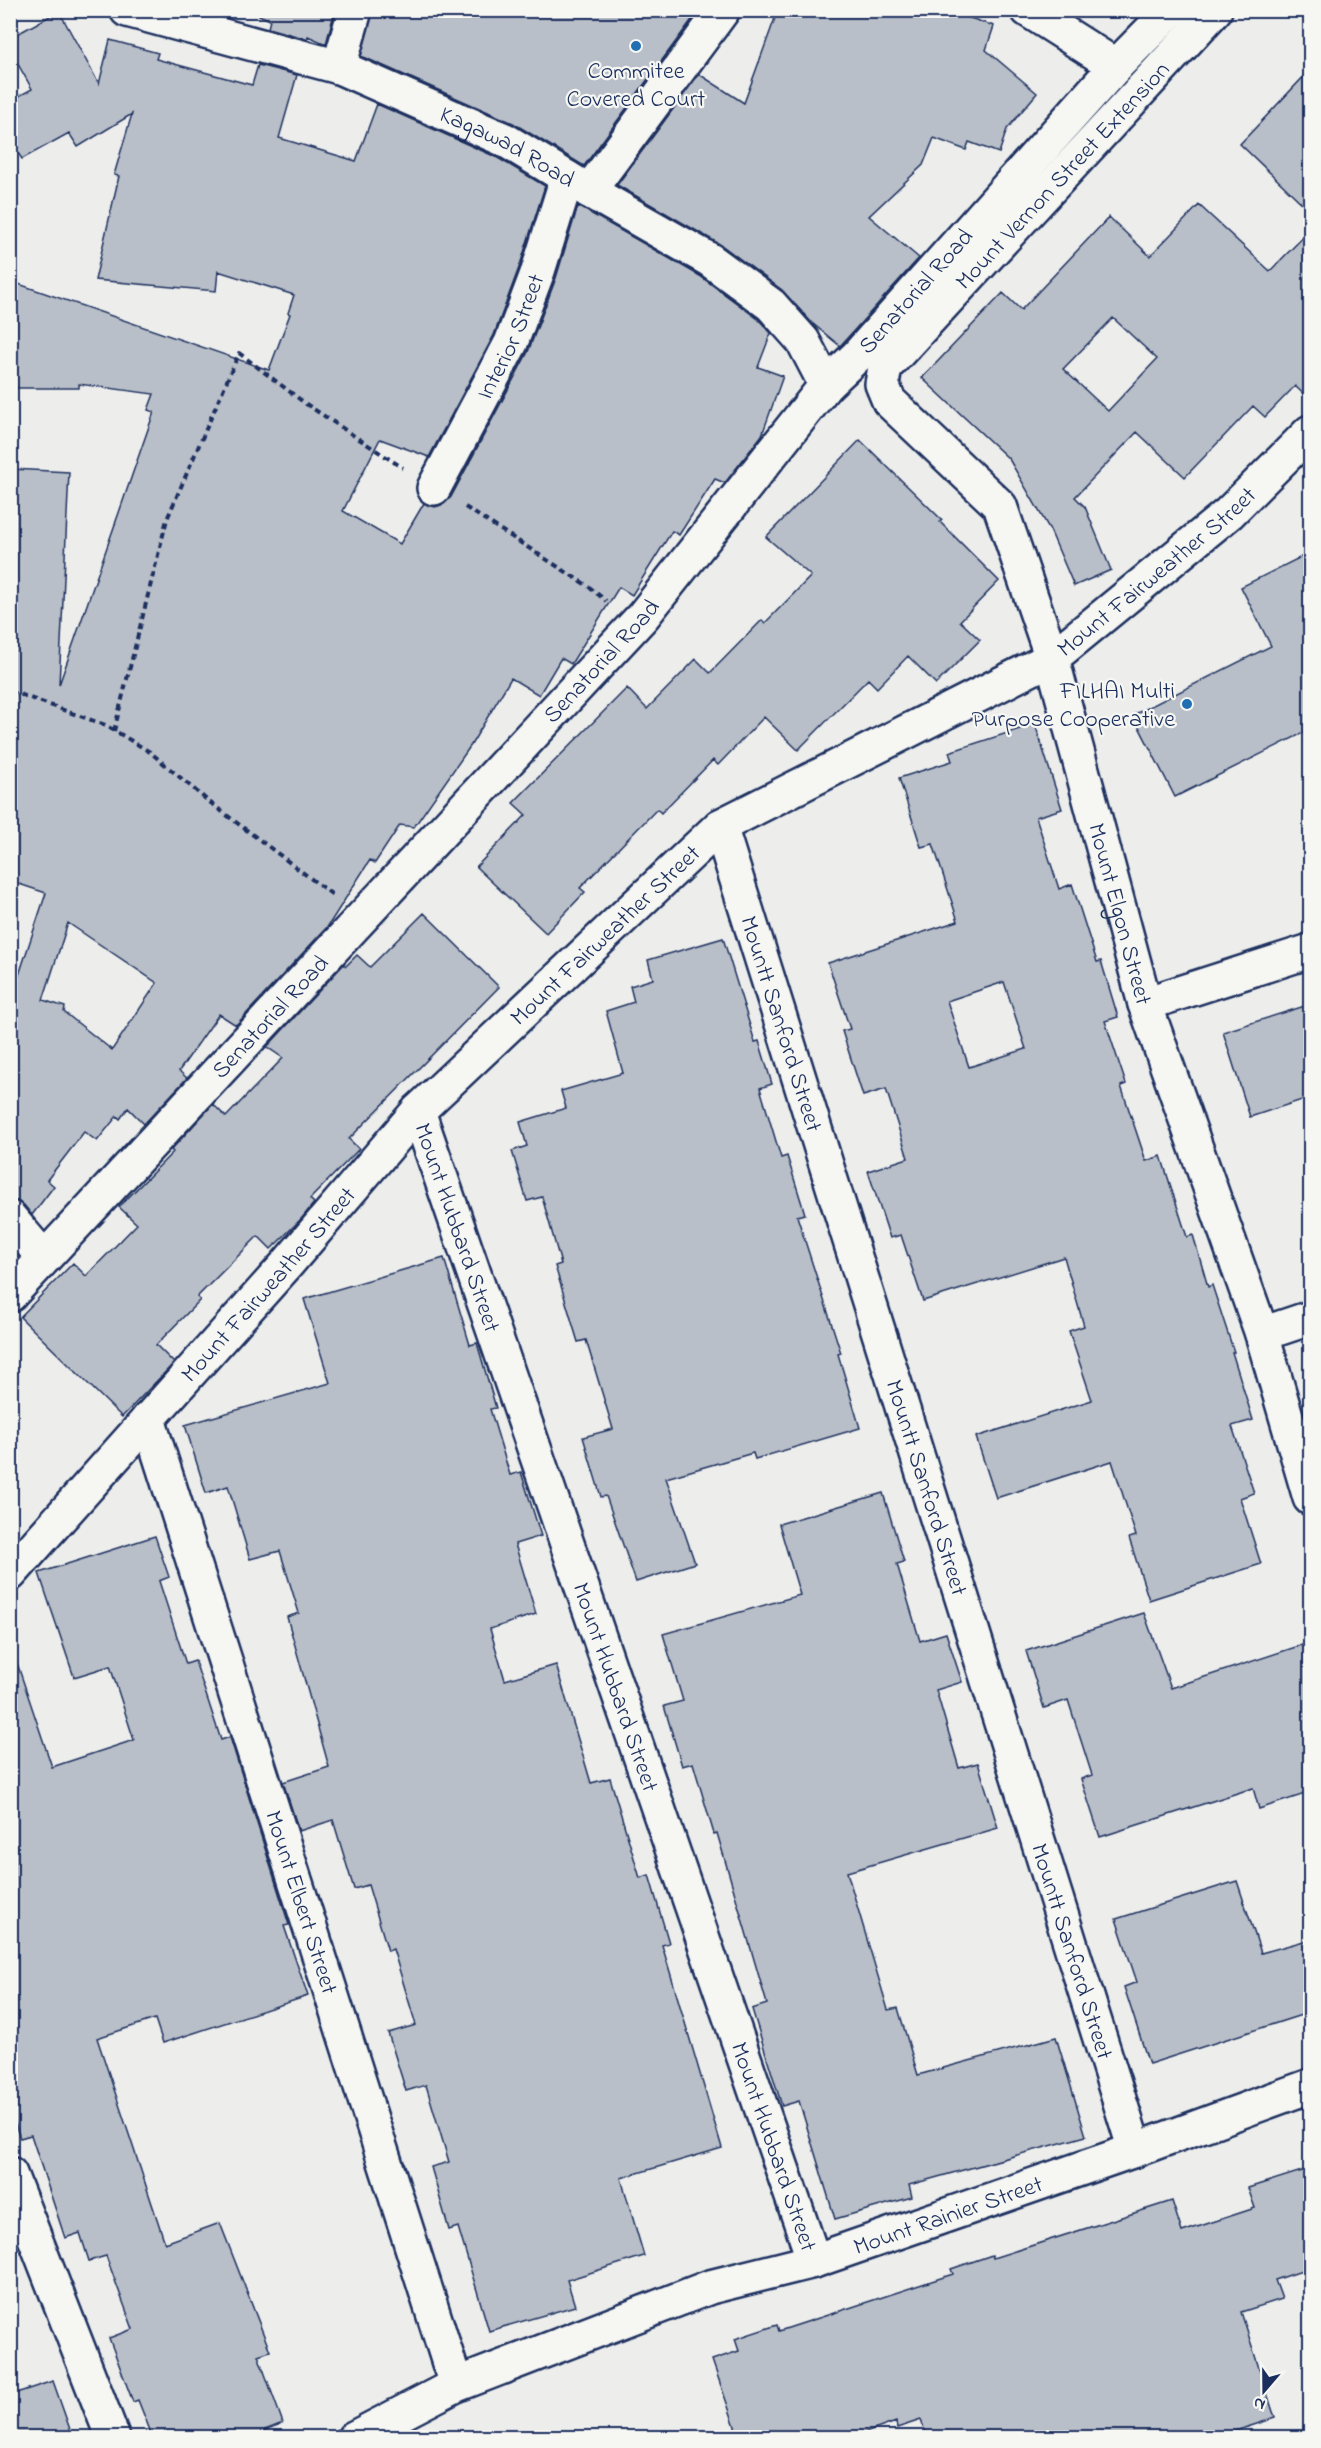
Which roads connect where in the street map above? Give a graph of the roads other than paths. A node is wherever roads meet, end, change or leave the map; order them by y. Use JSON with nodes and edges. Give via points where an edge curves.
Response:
{"nodes":[{"id":1,"x":127,"y":10,"type":"edge"},
{"id":2,"x":355,"y":10,"type":"edge"},
{"id":3,"x":723,"y":10,"type":"edge"},
{"id":4,"x":1028,"y":10,"type":"edge"},
{"id":5,"x":1171,"y":10,"type":"edge"},
{"id":6,"x":1215,"y":10,"type":"edge"},
{"id":7,"x":1116,"y":66,"type":"junction"},
{"id":8,"x":339,"y":67,"type":"junction"},
{"id":9,"x":578,"y":184,"type":"junction"},
{"id":10,"x":885,"y":367,"type":"joint"},
{"id":11,"x":826,"y":385,"type":"junction"},
{"id":12,"x":1311,"y":432,"type":"edge"},
{"id":13,"x":435,"y":488,"type":"road end"},
{"id":14,"x":1052,"y":658,"type":"junction"},
{"id":15,"x":720,"y":825,"type":"junction"},
{"id":16,"x":1311,"y":951,"type":"edge"},
{"id":17,"x":1145,"y":1004,"type":"junction"},
{"id":18,"x":417,"y":1111,"type":"junction"},
{"id":19,"x":10,"y":1218,"type":"edge"},
{"id":20,"x":44,"y":1258,"type":"junction"},
{"id":21,"x":10,"y":1295,"type":"edge"},
{"id":22,"x":1311,"y":1318,"type":"edge"},
{"id":23,"x":1262,"y":1334,"type":"junction"},
{"id":24,"x":148,"y":1419,"type":"junction"},
{"id":25,"x":1311,"y":1498,"type":"edge"},
{"id":26,"x":10,"y":1574,"type":"edge"},
{"id":27,"x":1311,"y":2086,"type":"edge"},
{"id":28,"x":1135,"y":2150,"type":"junction"},
{"id":29,"x":10,"y":2174,"type":"edge"},
{"id":30,"x":814,"y":2261,"type":"junction"},
{"id":31,"x":456,"y":2385,"type":"junction"},
{"id":32,"x":113,"y":2438,"type":"edge"},
{"id":33,"x":354,"y":2438,"type":"edge"}],
"edges":[{"from":1,"to":8,"type":"street","name":"Kagawad Road"},
{"from":2,"to":8,"type":"street"},
{"from":3,"to":9,"type":"street","name":"Interior Street"},
{"from":4,"to":7,"type":"street"},
{"from":5,"to":7,"type":"street","name":"Senatorial Road"},
{"from":6,"to":10,"type":"street","name":"Mount Vernon Street Extension"},
{"from":7,"to":11,"type":"street","name":"Senatorial Road","via":[[857,356]]},
{"from":8,"to":9,"type":"street","name":"Kagawad Road","via":[[505,140]]},
{"from":9,"to":11,"type":"street","name":"Kagawad Road","via":[[711,260],[771,305],[803,341]]},
{"from":9,"to":13,"type":"street","name":"Interior Street","via":[[538,271],[512,343]]},
{"from":10,"to":14,"type":"street","name":"Mount Elgon Street","via":[[882,384],[889,401],[1000,507]]},
{"from":11,"to":20,"type":"street","name":"Senatorial Road","via":[[651,607]]},
{"from":12,"to":14,"type":"street","name":"Mount Fairweather Street","via":[[1229,513]]},
{"from":14,"to":15,"type":"street","name":"Mount Fairweather Street"},
{"from":14,"to":17,"type":"street","name":"Mount Elgon Street"},
{"from":15,"to":18,"type":"street","name":"Mount Fairweather Street"},
{"from":15,"to":28,"type":"street","name":"Mountt Sanford Street"},
{"from":16,"to":17,"type":"street"},
{"from":17,"to":23,"type":"street","name":"Mount Elgon Street"},
{"from":18,"to":24,"type":"street","name":"Mount Fairweather Street"},
{"from":18,"to":30,"type":"street","name":"Mount Hubbard Street"},
{"from":19,"to":20,"type":"street"},
{"from":20,"to":21,"type":"street","name":"Senatorial Road"},
{"from":22,"to":23,"type":"street"},
{"from":23,"to":25,"type":"street","name":"Mount Elgon Street"},
{"from":24,"to":26,"type":"street","name":"Mount Fairweather Street"},
{"from":24,"to":31,"type":"street","name":"Mount Elbert Street"},
{"from":27,"to":28,"type":"street","name":"Mount Rainier Street"},
{"from":28,"to":30,"type":"street","name":"Mount Rainier Street"},
{"from":29,"to":32,"type":"street"},
{"from":30,"to":31,"type":"street","name":"Mount Rainier Street","via":[[710,2287]]},
{"from":31,"to":33,"type":"street","name":"Mount Rainier Street"}]}
